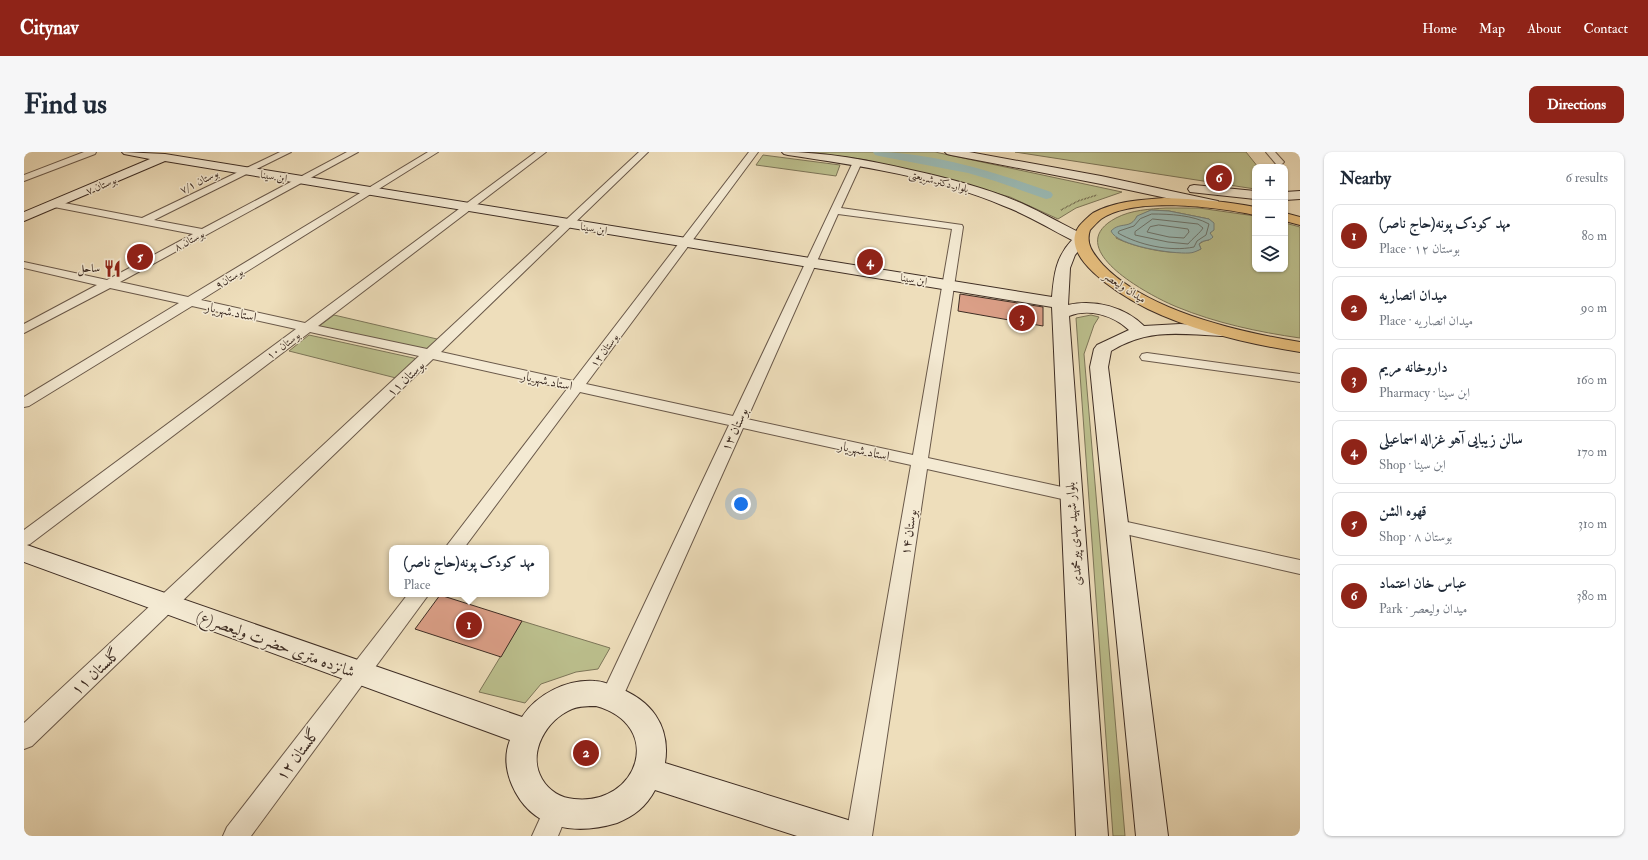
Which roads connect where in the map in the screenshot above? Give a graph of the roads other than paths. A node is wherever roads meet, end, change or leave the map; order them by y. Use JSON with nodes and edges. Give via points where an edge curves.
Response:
{"nodes":[{"id":1,"x":92,"y":152,"type":"edge"},
{"id":2,"x":128,"y":152,"type":"edge"},
{"id":3,"x":177,"y":152,"type":"edge"},
{"id":4,"x":287,"y":152,"type":"edge"},
{"id":5,"x":354,"y":152,"type":"edge"},
{"id":6,"x":434,"y":152,"type":"edge"},
{"id":7,"x":542,"y":152,"type":"edge"},
{"id":8,"x":644,"y":152,"type":"edge"},
{"id":9,"x":754,"y":152,"type":"edge"},
{"id":10,"x":788,"y":152,"type":"edge"},
{"id":11,"x":951,"y":152,"type":"edge"},
{"id":12,"x":1270,"y":152,"type":"edge"},
{"id":13,"x":163,"y":158,"type":"junction"},
{"id":14,"x":857,"y":162,"type":"junction"},
{"id":15,"x":1279,"y":162,"type":"dead end"},
{"id":16,"x":246,"y":171,"type":"junction"},
{"id":17,"x":24,"y":178,"type":"edge"},
{"id":18,"x":301,"y":180,"type":"junction"},
{"id":19,"x":1101,"y":180,"type":"junction"},
{"id":20,"x":370,"y":191,"type":"junction"},
{"id":21,"x":1252,"y":195,"type":"edge"},
{"id":22,"x":1300,"y":195,"type":"edge"},
{"id":23,"x":1288,"y":196,"type":"edge"},
{"id":24,"x":54,"y":204,"type":"junction"},
{"id":25,"x":1213,"y":204,"type":"junction"},
{"id":26,"x":468,"y":207,"type":"junction"},
{"id":27,"x":835,"y":210,"type":"junction"},
{"id":28,"x":1252,"y":210,"type":"edge"},
{"id":29,"x":1288,"y":210,"type":"edge"},
{"id":30,"x":1300,"y":210,"type":"edge"},
{"id":31,"x":24,"y":217,"type":"edge"},
{"id":32,"x":1288,"y":218,"type":"edge"},
{"id":33,"x":144,"y":221,"type":"junction"},
{"id":34,"x":1300,"y":221,"type":"edge"},
{"id":35,"x":568,"y":223,"type":"junction"},
{"id":36,"x":203,"y":233,"type":"junction"},
{"id":37,"x":1081,"y":238,"type":"junction"},
{"id":38,"x":685,"y":242,"type":"junction"},
{"id":39,"x":811,"y":263,"type":"junction"},
{"id":40,"x":24,"y":265,"type":"edge"},
{"id":41,"x":108,"y":284,"type":"junction"},
{"id":42,"x":948,"y":285,"type":"junction"},
{"id":43,"x":190,"y":302,"type":"junction"},
{"id":44,"x":1061,"y":308,"type":"junction"},
{"id":45,"x":307,"y":327,"type":"junction"},
{"id":46,"x":24,"y":329,"type":"edge"},
{"id":47,"x":1222,"y":331,"type":"junction"},
{"id":48,"x":1140,"y":332,"type":"junction"},
{"id":49,"x":1300,"y":347,"type":"edge"},
{"id":50,"x":430,"y":354,"type":"junction"},
{"id":51,"x":1147,"y":357,"type":"dead end"},
{"id":52,"x":1300,"y":378,"type":"edge"},
{"id":53,"x":576,"y":386,"type":"junction"},
{"id":54,"x":24,"y":403,"type":"edge"},
{"id":55,"x":738,"y":422,"type":"junction"},
{"id":56,"x":920,"y":462,"type":"junction"},
{"id":57,"x":1071,"y":495,"type":"junction"},
{"id":58,"x":1118,"y":526,"type":"junction"},
{"id":59,"x":24,"y":538,"type":"edge"},
{"id":60,"x":456,"y":545,"type":"edge"},
{"id":61,"x":24,"y":553,"type":"edge"},
{"id":62,"x":1300,"y":567,"type":"edge"},
{"id":63,"x":417,"y":597,"type":"edge"},
{"id":64,"x":166,"y":604,"type":"junction"},
{"id":65,"x":359,"y":672,"type":"junction"},
{"id":66,"x":612,"y":696,"type":"junction"},
{"id":67,"x":528,"y":733,"type":"junction"},
{"id":68,"x":24,"y":738,"type":"edge"},
{"id":69,"x":648,"y":773,"type":"junction"},
{"id":70,"x":551,"y":824,"type":"edge"},
{"id":71,"x":236,"y":836,"type":"edge"},
{"id":72,"x":848,"y":836,"type":"edge"},
{"id":73,"x":859,"y":836,"type":"edge"},
{"id":74,"x":1092,"y":836,"type":"edge"},
{"id":75,"x":1152,"y":836,"type":"edge"}],
"edges":[{"from":1,"to":17,"type":"street"},
{"from":2,"to":13,"type":"main road","name":"ابن سینا"},
{"from":3,"to":13,"type":"main road","name":"بوستان ۷"},
{"from":4,"to":16,"type":"street","name":"بوستان ۷/۱"},
{"from":5,"to":18,"type":"street","name":"بوستان ۸"},
{"from":6,"to":20,"type":"street","name":"بوستان۹"},
{"from":7,"to":26,"type":"street","name":"بوستان ۱۰"},
{"from":8,"to":35,"type":"street","name":"بوستان ۱۱"},
{"from":9,"to":38,"type":"street","name":"بوستان ۱۲"},
{"from":10,"to":14,"type":"main road","name":"بلوار دکتر شریعتی"},
{"from":11,"to":19,"type":"main road"},
{"from":12,"to":15,"type":"street"},
{"from":13,"to":16,"type":"main road","name":"ابن سینا"},
{"from":13,"to":24,"type":"main road","name":"بوستان ۷"},
{"from":14,"to":27,"type":"street","name":"بوستان ۱۳"},
{"from":14,"to":37,"type":"main road","name":"بلوار دکتر شریعتی","via":[[967,188],[1008,203]]},
{"from":16,"to":18,"type":"main road","name":"ابن سینا"},
{"from":16,"to":33,"type":"street","name":"بوستان ۷/۱"},
{"from":18,"to":20,"type":"main road","name":"ابن سینا"},
{"from":18,"to":36,"type":"street","name":"بوستان ۸"},
{"from":19,"to":21,"type":"main road"},
{"from":19,"to":25,"type":"main road"},
{"from":20,"to":26,"type":"main road","name":"ابن سینا"},
{"from":20,"to":43,"type":"street","name":"بوستان۹"},
{"from":22,"to":23,"type":"main road"},
{"from":24,"to":31,"type":"main road","name":"بوستان ۷"},
{"from":24,"to":33,"type":"street"},
{"from":25,"to":28,"type":"main road"},
{"from":25,"to":37,"type":"main road","via":[[1165,202],[1124,206],[1104,212],[1089,221]]},
{"from":26,"to":35,"type":"main road","name":"ابن سینا"},
{"from":26,"to":45,"type":"street","name":"بوستان ۱۰"},
{"from":27,"to":39,"type":"street","name":"بوستان ۱۳"},
{"from":27,"to":42,"type":"street","name":"بوستان ۱۴","via":[[958,227]]},
{"from":29,"to":30,"type":"main road"},
{"from":32,"to":34,"type":"main road"},
{"from":33,"to":36,"type":"street"},
{"from":35,"to":38,"type":"main road","name":"ابن سینا"},
{"from":35,"to":50,"type":"street","name":"بوستان ۱۱"},
{"from":36,"to":41,"type":"street","name":"بوستان ۸"},
{"from":37,"to":44,"type":"main road","name":"بلوار شهید مهدی پیرمحمدی","via":[[1069,251],[1063,263]]},
{"from":37,"to":47,"type":"main road","name":"میدان ولیعصر","via":[[1086,256],[1103,274],[1132,295],[1173,314]]},
{"from":38,"to":39,"type":"main road","name":"ابن سینا"},
{"from":38,"to":53,"type":"street","name":"بوستان ۱۲"},
{"from":39,"to":42,"type":"main road","name":"ابن سینا"},
{"from":39,"to":55,"type":"street","name":"بوستان ۱۳"},
{"from":40,"to":41,"type":"street","name":"استاد شهریار"},
{"from":41,"to":43,"type":"street","name":"استاد شهریار"},
{"from":41,"to":46,"type":"street","name":"بوستان ۸"},
{"from":42,"to":44,"type":"main road","name":"ابن سینا"},
{"from":42,"to":56,"type":"street","name":"بوستان ۱۴"},
{"from":43,"to":45,"type":"street","name":"استاد شهریار"},
{"from":43,"to":54,"type":"street","name":"بوستان۹"},
{"from":44,"to":48,"type":"main road","via":[[1096,308],[1111,312],[1129,321]]},
{"from":44,"to":57,"type":"main road","name":"بلوار شهید مهدی پیرمحمدی"},
{"from":45,"to":50,"type":"street","name":"استاد شهریار"},
{"from":45,"to":59,"type":"street","name":"بوستان ۱۰"},
{"from":47,"to":48,"type":"main road"},
{"from":47,"to":49,"type":"main road","name":"میدان ولیعصر"},
{"from":48,"to":58,"type":"main road","via":[[1103,349],[1099,366]]},
{"from":50,"to":53,"type":"street","name":"استاد شهریار"},
{"from":50,"to":64,"type":"street","name":"بوستان ۱۱"},
{"from":51,"to":52,"type":"street"},
{"from":53,"to":55,"type":"street","name":"استاد شهریار"},
{"from":53,"to":60,"type":"street","name":"بوستان ۱۲"},
{"from":55,"to":56,"type":"street","name":"استاد شهریار"},
{"from":55,"to":66,"type":"street","name":"بوستان ۱۳"},
{"from":56,"to":57,"type":"street","name":"استاد شهریار"},
{"from":56,"to":73,"type":"street","name":"بوستان ۱۴"},
{"from":57,"to":74,"type":"main road","name":"بلوار شهید مهدی پیرمحمدی"},
{"from":58,"to":62,"type":"street"},
{"from":58,"to":75,"type":"main road"},
{"from":61,"to":64,"type":"main road","name":"شانزده متری حضرت ولیعصر(ع)"},
{"from":63,"to":65,"type":"street"},
{"from":64,"to":65,"type":"main road","name":"شانزده متری حضرت ولیعصر(ع)"},
{"from":64,"to":68,"type":"street","name":"گلستان ۱۱"},
{"from":65,"to":67,"type":"main road","name":"شانزده متری حضرت ولیعصر(ع)"},
{"from":65,"to":71,"type":"street","name":"گلستان ۱۲"},
{"from":66,"to":67,"type":"main road","via":[[596,693],[564,699],[549,707],[537,718]]},
{"from":66,"to":69,"type":"main road","via":[[638,713],[646,726],[651,740],[652,756]]},
{"from":67,"to":70,"type":"main road","via":[[521,763],[524,778],[542,804]]},
{"from":69,"to":70,"type":"main road","via":[[627,802],[610,811]]},
{"from":69,"to":72,"type":"main road"}]}
